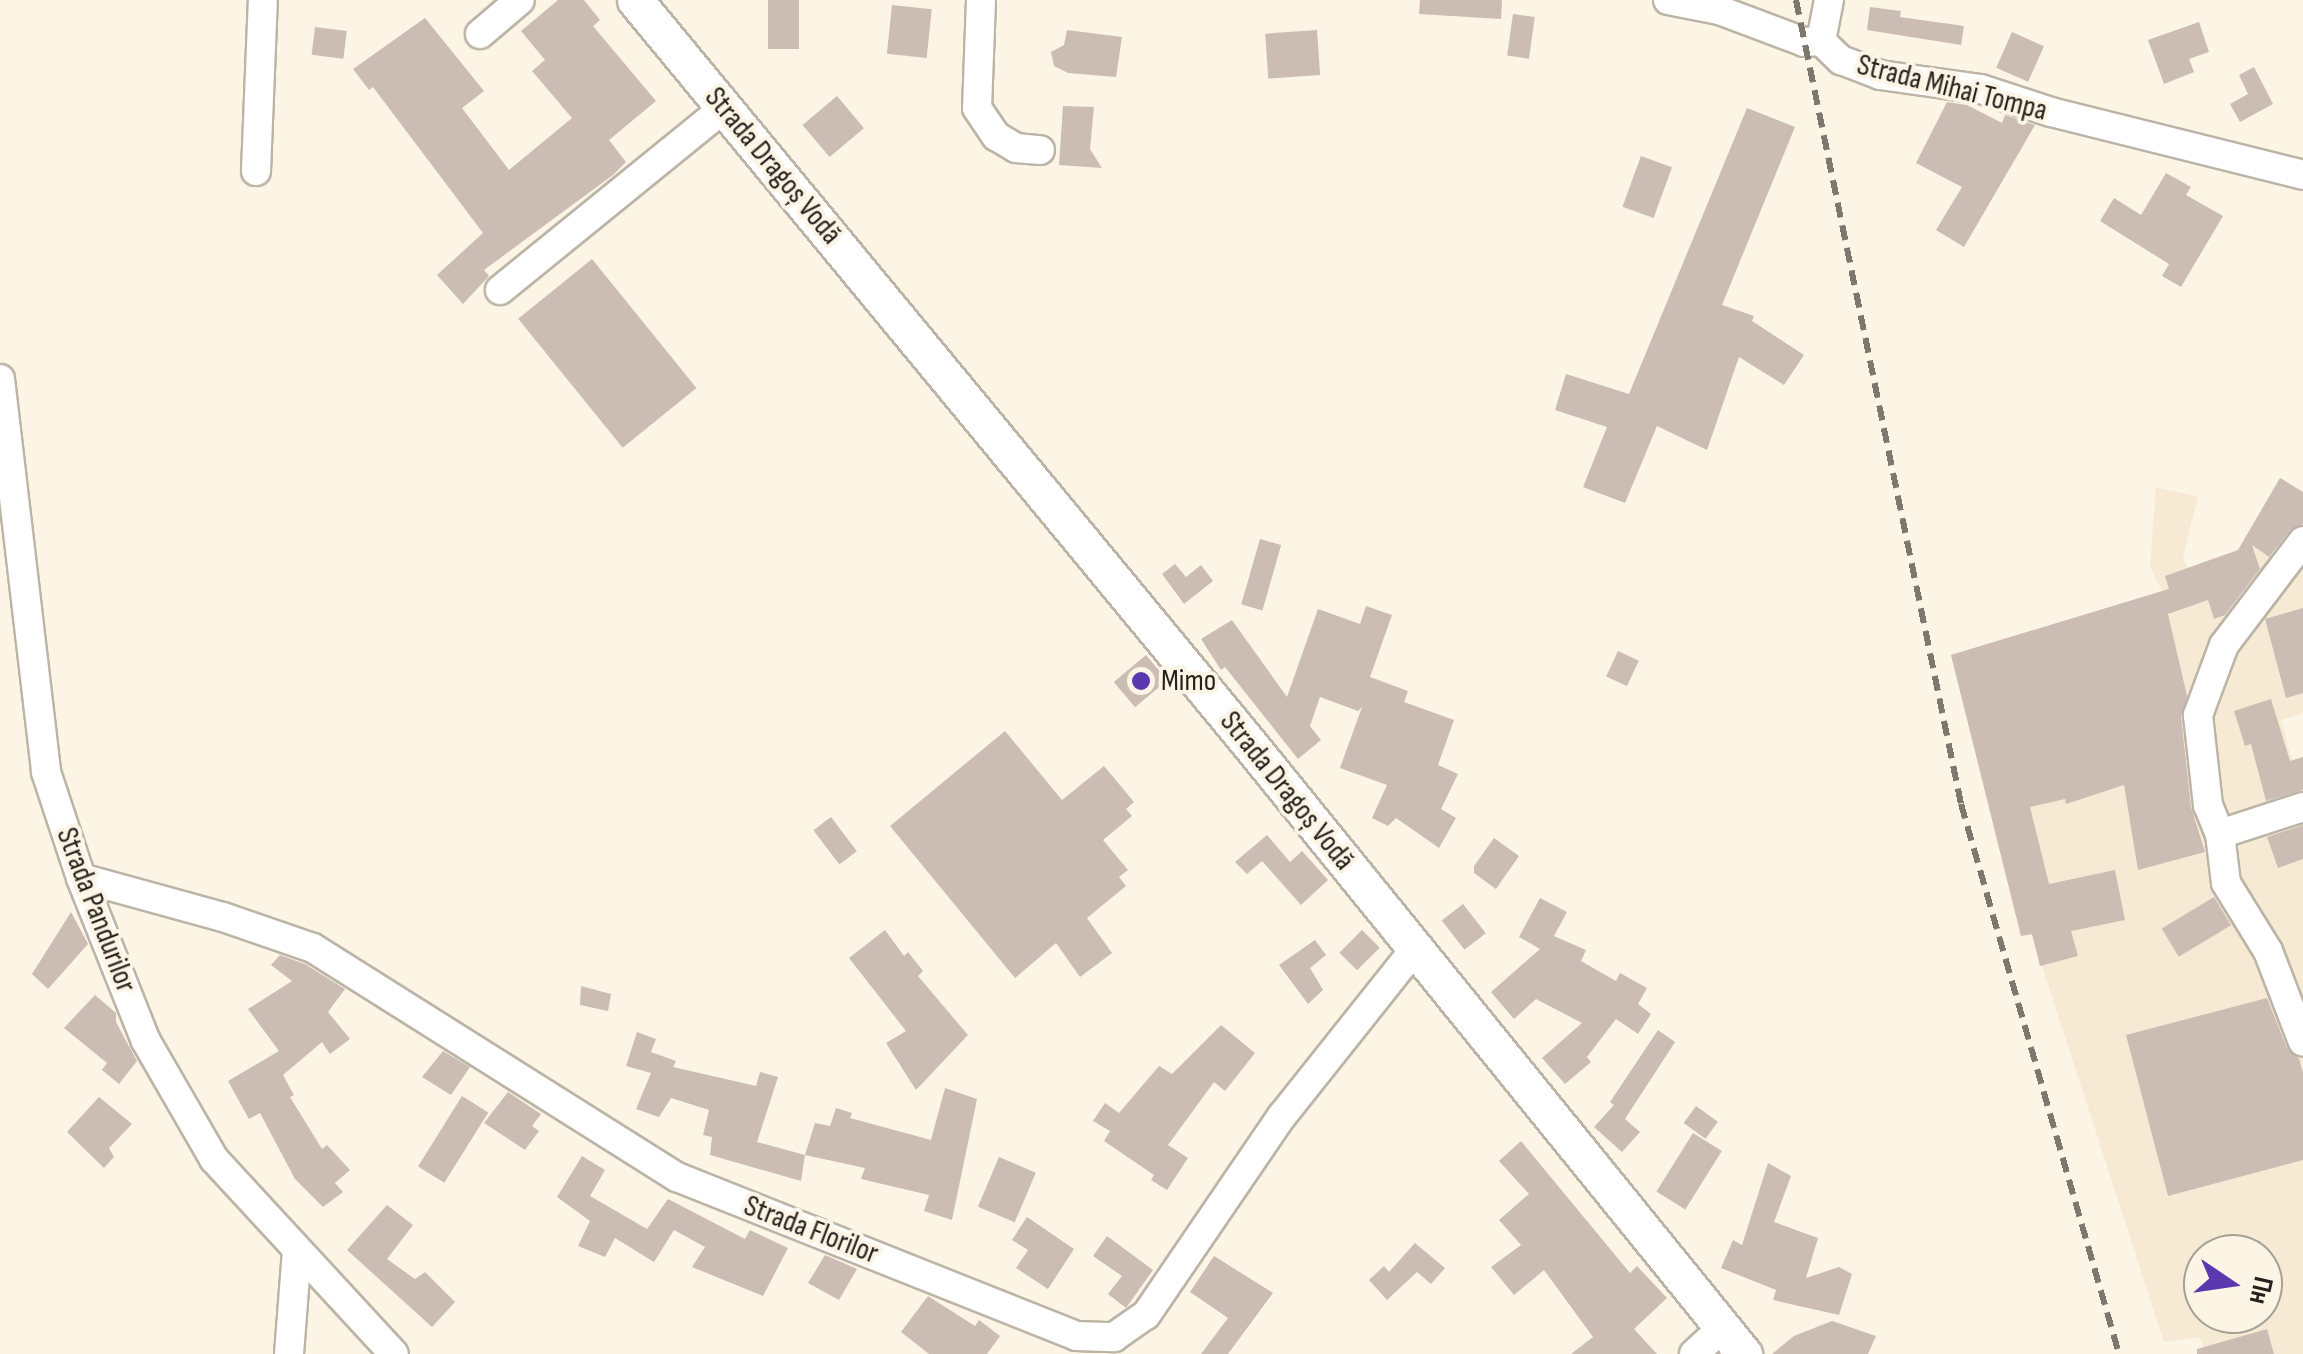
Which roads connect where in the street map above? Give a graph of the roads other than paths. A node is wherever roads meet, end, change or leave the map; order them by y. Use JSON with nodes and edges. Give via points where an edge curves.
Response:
{"nodes":[{"id":1,"x":263,"y":0,"type":"edge"},
{"id":2,"x":520,"y":0,"type":"edge"},
{"id":3,"x":635,"y":0,"type":"edge"},
{"id":4,"x":981,"y":0,"type":"edge"},
{"id":5,"x":1668,"y":0,"type":"edge"},
{"id":6,"x":1829,"y":0,"type":"edge"},
{"id":7,"x":480,"y":34,"type":"dead end"},
{"id":8,"x":1821,"y":41,"type":"junction"},
{"id":9,"x":724,"y":107,"type":"junction"},
{"id":10,"x":1040,"y":150,"type":"dead end"},
{"id":11,"x":256,"y":171,"type":"dead end"},
{"id":12,"x":2303,"y":176,"type":"edge"},
{"id":13,"x":500,"y":290,"type":"dead end"},
{"id":14,"x":0,"y":379,"type":"edge"},
{"id":15,"x":2303,"y":541,"type":"edge"},
{"id":16,"x":2303,"y":807,"type":"edge"},
{"id":17,"x":2220,"y":834,"type":"junction"},
{"id":18,"x":81,"y":878,"type":"junction"},
{"id":19,"x":1414,"y":950,"type":"junction"},
{"id":20,"x":2303,"y":1042,"type":"edge"},
{"id":21,"x":297,"y":1251,"type":"junction"},
{"id":22,"x":1733,"y":1340,"type":"edge"},
{"id":23,"x":289,"y":1354,"type":"edge"},
{"id":24,"x":394,"y":1354,"type":"edge"},
{"id":25,"x":1694,"y":1354,"type":"edge"}],
"edges":[{"from":1,"to":11,"type":"street"},
{"from":2,"to":7,"type":"street"},
{"from":3,"to":9,"type":"main road","name":"Strada Dragoș Vodă"},
{"from":4,"to":10,"type":"street","via":[[977,108],[996,136],[1016,148]]},
{"from":5,"to":8,"type":"street","name":"Strada Mihai Tompa","via":[[1719,10],[1804,42]]},
{"from":6,"to":8,"type":"street"},
{"from":8,"to":12,"type":"street","name":"Strada Mihai Tompa","via":[[1841,60],[1880,75],[1981,89]]},
{"from":9,"to":13,"type":"street"},
{"from":9,"to":19,"type":"main road","name":"Strada Dragoș Vodă"},
{"from":14,"to":18,"type":"street","name":"Strada Pandurilor","via":[[46,772]]},
{"from":15,"to":17,"type":"street","via":[[2224,645],[2198,716],[2208,804]]},
{"from":16,"to":17,"type":"street"},
{"from":17,"to":20,"type":"street","via":[[2226,883],[2268,951]]},
{"from":18,"to":19,"type":"street","name":"Strada Florilor","via":[[313,948],[676,1177],[1076,1336],[1114,1337],[1146,1315],[1282,1116]]},
{"from":18,"to":21,"type":"street","name":"Strada Pandurilor","via":[[155,1058],[214,1159]]},
{"from":19,"to":22,"type":"main road","name":"Strada Dragoș Vodă"},
{"from":21,"to":23,"type":"street"},
{"from":21,"to":24,"type":"street","name":"Strada Pandurilor"},
{"from":22,"to":25,"type":"street"}]}
